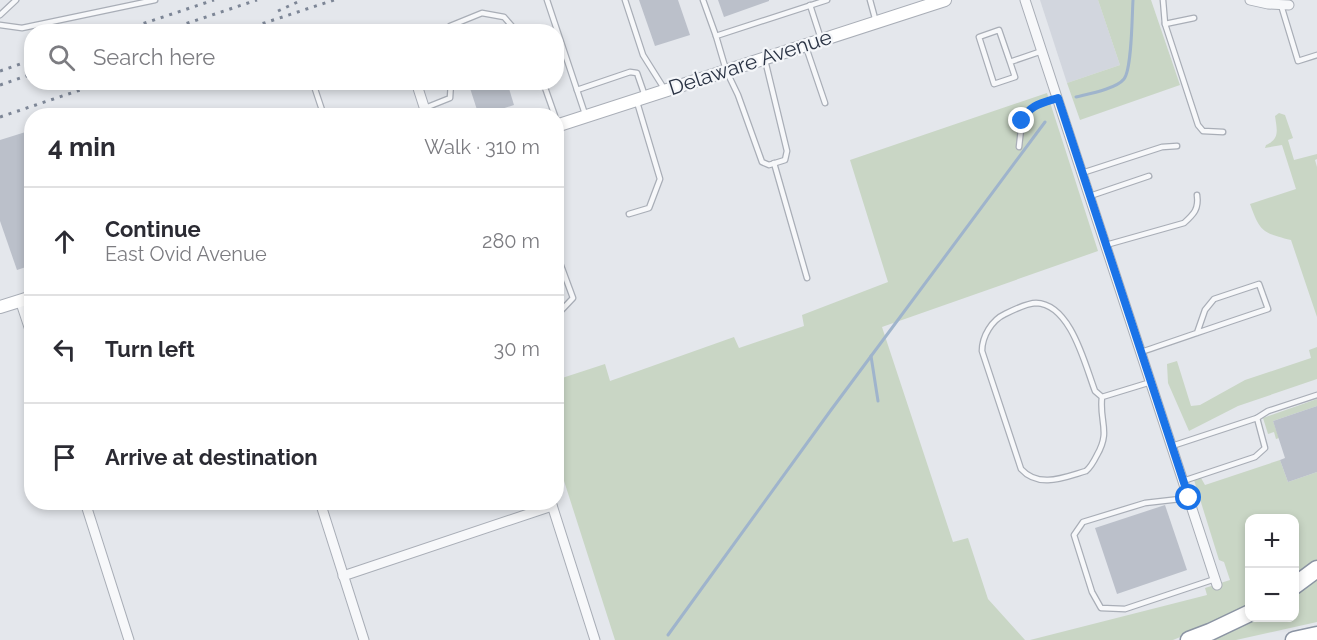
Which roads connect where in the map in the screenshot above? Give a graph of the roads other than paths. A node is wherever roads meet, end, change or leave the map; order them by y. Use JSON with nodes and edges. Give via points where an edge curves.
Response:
{"nodes":[{"id":1,"x":16,"y":0,"type":"edge"},
{"id":2,"x":155,"y":0,"type":"edge"},
{"id":3,"x":547,"y":0,"type":"edge"},
{"id":4,"x":625,"y":0,"type":"edge"},
{"id":5,"x":703,"y":0,"type":"edge"},
{"id":6,"x":827,"y":0,"type":"edge"},
{"id":7,"x":870,"y":0,"type":"edge"},
{"id":8,"x":945,"y":0,"type":"edge"},
{"id":9,"x":1026,"y":0,"type":"edge"},
{"id":10,"x":1163,"y":0,"type":"edge"},
{"id":11,"x":1250,"y":0,"type":"edge"},
{"id":12,"x":819,"y":1,"type":"edge"},
{"id":13,"x":810,"y":5,"type":"junction"},
{"id":14,"x":1285,"y":5,"type":"joint"},
{"id":15,"x":0,"y":15,"type":"edge"},
{"id":16,"x":1194,"y":18,"type":"dead end"},
{"id":17,"x":876,"y":22,"type":"junction"},
{"id":18,"x":41,"y":24,"type":"edge"},
{"id":19,"x":455,"y":24,"type":"edge"},
{"id":20,"x":510,"y":24,"type":"edge"},
{"id":21,"x":555,"y":24,"type":"edge"},
{"id":22,"x":1166,"y":24,"type":"junction"},
{"id":23,"x":0,"y":25,"type":"edge"},
{"id":24,"x":24,"y":28,"type":"edge"},
{"id":25,"x":716,"y":36,"type":"junction"},
{"id":26,"x":821,"y":39,"type":"junction"},
{"id":27,"x":805,"y":44,"type":"junction"},
{"id":28,"x":564,"y":51,"type":"edge"},
{"id":29,"x":1042,"y":51,"type":"junction"},
{"id":30,"x":1317,"y":55,"type":"edge"},
{"id":31,"x":765,"y":57,"type":"junction"},
{"id":32,"x":1010,"y":62,"type":"junction"},
{"id":33,"x":726,"y":70,"type":"junction"},
{"id":34,"x":315,"y":90,"type":"edge"},
{"id":35,"x":419,"y":90,"type":"edge"},
{"id":36,"x":450,"y":90,"type":"edge"},
{"id":37,"x":546,"y":90,"type":"edge"},
{"id":38,"x":577,"y":90,"type":"junction"},
{"id":39,"x":665,"y":90,"type":"junction"},
{"id":40,"x":641,"y":98,"type":"junction"},
{"id":41,"x":1058,"y":98,"type":"junction"},
{"id":42,"x":825,"y":103,"type":"dead end"},
{"id":43,"x":321,"y":108,"type":"edge"},
{"id":44,"x":425,"y":108,"type":"edge"},
{"id":45,"x":433,"y":108,"type":"edge"},
{"id":46,"x":552,"y":108,"type":"edge"},
{"id":47,"x":585,"y":116,"type":"junction"},
{"id":48,"x":564,"y":120,"type":"edge"},
{"id":49,"x":1223,"y":132,"type":"dead end"},
{"id":50,"x":1177,"y":146,"type":"dead end"},
{"id":51,"x":1019,"y":147,"type":"dead end"},
{"id":52,"x":774,"y":163,"type":"junction"},
{"id":53,"x":1082,"y":173,"type":"junction"},
{"id":54,"x":1149,"y":176,"type":"dead end"},
{"id":55,"x":1197,"y":195,"type":"dead end"},
{"id":56,"x":1090,"y":196,"type":"junction"},
{"id":57,"x":629,"y":214,"type":"dead end"},
{"id":58,"x":1106,"y":245,"type":"junction"},
{"id":59,"x":564,"y":274,"type":"edge"},
{"id":60,"x":807,"y":278,"type":"dead end"},
{"id":61,"x":24,"y":299,"type":"edge"},
{"id":62,"x":0,"y":307,"type":"edge"},
{"id":63,"x":564,"y":308,"type":"edge"},
{"id":64,"x":1197,"y":333,"type":"junction"},
{"id":65,"x":1141,"y":352,"type":"junction"},
{"id":66,"x":1151,"y":382,"type":"junction"},
{"id":67,"x":1317,"y":395,"type":"edge"},
{"id":68,"x":1102,"y":398,"type":"junction"},
{"id":69,"x":1257,"y":418,"type":"junction"},
{"id":70,"x":1172,"y":446,"type":"junction"},
{"id":71,"x":1183,"y":482,"type":"junction"},
{"id":72,"x":1189,"y":498,"type":"junction"},
{"id":73,"x":88,"y":510,"type":"edge"},
{"id":74,"x":323,"y":510,"type":"edge"},
{"id":75,"x":534,"y":510,"type":"edge"},
{"id":76,"x":553,"y":510,"type":"edge"},
{"id":77,"x":1317,"y":569,"type":"edge"},
{"id":78,"x":344,"y":576,"type":"junction"},
{"id":79,"x":1216,"y":582,"type":"joint"},
{"id":80,"x":1299,"y":582,"type":"edge"},
{"id":81,"x":1245,"y":615,"type":"edge"},
{"id":82,"x":1317,"y":635,"type":"edge"},
{"id":83,"x":594,"y":638,"type":"edge"},
{"id":84,"x":129,"y":640,"type":"edge"},
{"id":85,"x":364,"y":640,"type":"edge"},
{"id":86,"x":582,"y":640,"type":"edge"},
{"id":87,"x":1189,"y":640,"type":"edge"},
{"id":88,"x":1294,"y":640,"type":"edge"}],
"edges":[{"from":1,"to":15,"type":"lane"},
{"from":2,"to":18,"type":"lane"},
{"from":3,"to":21,"type":"lane"},
{"from":4,"to":39,"type":"lane","via":[[644,55]]},
{"from":5,"to":25,"type":"lane"},
{"from":6,"to":12,"type":"lane"},
{"from":7,"to":17,"type":"lane"},
{"from":8,"to":17,"type":"main road","name":"Delaware Avenue"},
{"from":9,"to":29,"type":"street"},
{"from":10,"to":22,"type":"lane"},
{"from":11,"to":14,"type":"street"},
{"from":12,"to":13,"type":"lane"},
{"from":13,"to":25,"type":"lane"},
{"from":13,"to":26,"type":"lane"},
{"from":14,"to":30,"type":"lane","via":[[1298,61]]},
{"from":16,"to":22,"type":"lane"},
{"from":17,"to":26,"type":"main road","name":"Delaware Avenue"},
{"from":19,"to":20,"type":"lane","via":[[482,13],[504,17]]},
{"from":22,"to":49,"type":"lane","via":[[1198,125],[1203,131]]},
{"from":23,"to":24,"type":"lane"},
{"from":25,"to":33,"type":"lane"},
{"from":26,"to":27,"type":"main road","name":"Delaware Avenue"},
{"from":27,"to":31,"type":"main road","name":"Delaware Avenue"},
{"from":27,"to":42,"type":"lane"},
{"from":28,"to":38,"type":"lane"},
{"from":29,"to":32,"type":"lane"},
{"from":29,"to":41,"type":"street"},
{"from":31,"to":33,"type":"main road","name":"Delaware Avenue"},
{"from":31,"to":52,"type":"lane","via":[[787,151],[785,160]]},
{"from":32,"to":32,"type":"lane","via":[[999,30],[979,37],[994,84],[1015,77]]},
{"from":33,"to":39,"type":"main road","name":"Delaware Avenue"},
{"from":33,"to":52,"type":"lane","via":[[762,162]]},
{"from":34,"to":43,"type":"lane"},
{"from":35,"to":44,"type":"street"},
{"from":36,"to":45,"type":"lane","via":[[450,98]]},
{"from":37,"to":46,"type":"lane"},
{"from":38,"to":40,"type":"lane","via":[[630,72],[637,73]]},
{"from":38,"to":47,"type":"lane"},
{"from":39,"to":40,"type":"main road","name":"Delaware Avenue"},
{"from":40,"to":47,"type":"main road","name":"Delaware Avenue"},
{"from":40,"to":57,"type":"lane","via":[[660,179],[649,208]]},
{"from":41,"to":51,"type":"lane","via":[[1034,105],[1026,112]]},
{"from":41,"to":53,"type":"street"},
{"from":47,"to":48,"type":"main road","name":"Delaware Avenue"},
{"from":50,"to":53,"type":"lane","via":[[1162,147]]},
{"from":52,"to":60,"type":"lane"},
{"from":53,"to":56,"type":"street"},
{"from":54,"to":56,"type":"lane"},
{"from":55,"to":58,"type":"lane","via":[[1194,215],[1184,223]]},
{"from":56,"to":58,"type":"street"},
{"from":58,"to":65,"type":"street"},
{"from":59,"to":63,"type":"lane","via":[[573,298]]},
{"from":61,"to":62,"type":"main road"},
{"from":64,"to":64,"type":"lane","via":[[1268,309],[1259,284],[1214,299],[1205,310]]},
{"from":64,"to":65,"type":"lane"},
{"from":65,"to":66,"type":"street"},
{"from":66,"to":68,"type":"lane"},
{"from":66,"to":70,"type":"street"},
{"from":67,"to":69,"type":"lane"},
{"from":68,"to":68,"type":"lane","via":[[1106,436],[1090,468],[1050,481],[1025,473],[982,351],[987,331],[1003,315],[1032,303],[1047,307],[1066,322],[1095,391]]},
{"from":69,"to":70,"type":"lane"},
{"from":69,"to":71,"type":"lane","via":[[1265,448],[1255,457]]},
{"from":70,"to":71,"type":"street"},
{"from":71,"to":72,"type":"street"},
{"from":72,"to":79,"type":"street"},
{"from":72,"to":79,"type":"lane","via":[[1145,503],[1083,522],[1074,535],[1092,592],[1101,608],[1125,609]]},
{"from":73,"to":84,"type":"street"},
{"from":74,"to":78,"type":"street"},
{"from":75,"to":78,"type":"street"},
{"from":76,"to":83,"type":"street"},
{"from":77,"to":80,"type":"highway"},
{"from":78,"to":85,"type":"street"},
{"from":81,"to":87,"type":"highway"},
{"from":82,"to":88,"type":"highway"},
{"from":83,"to":86,"type":"street"}]}
